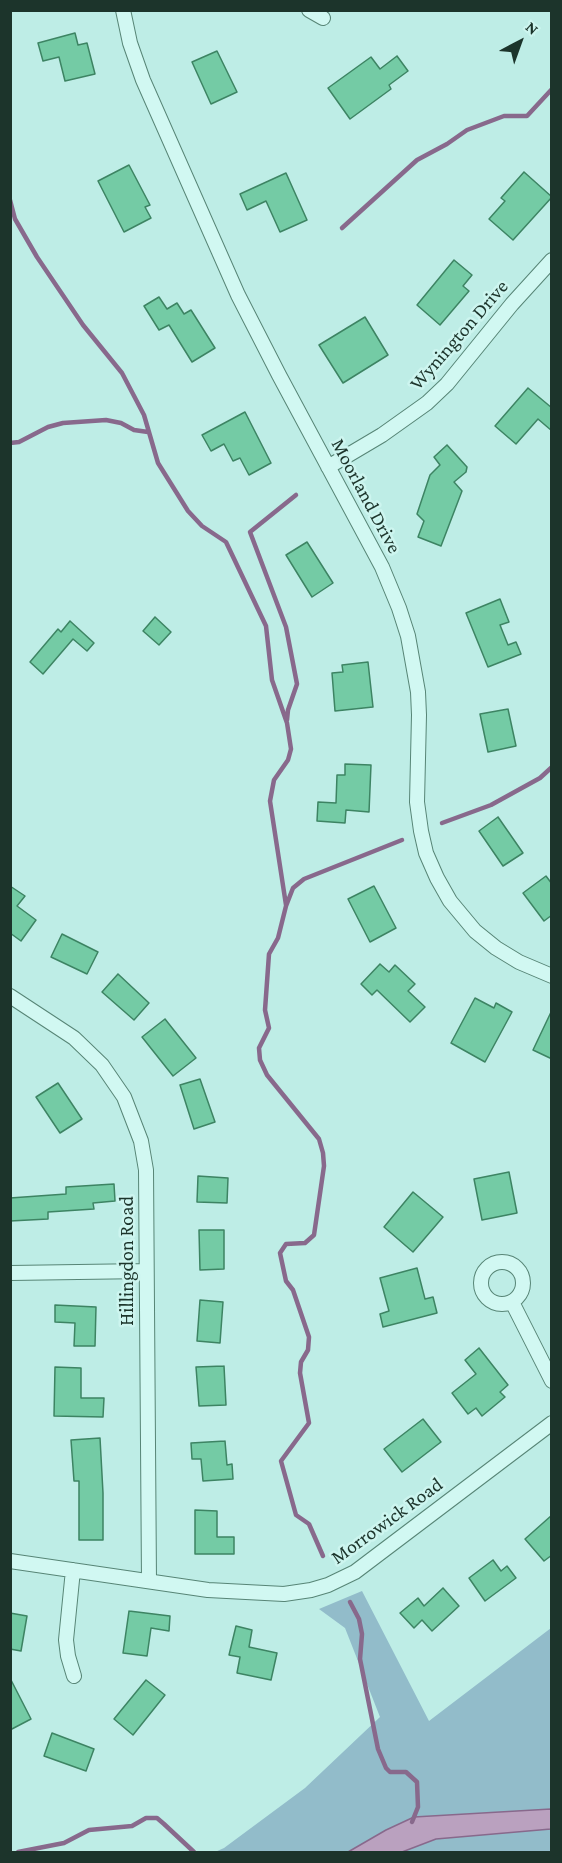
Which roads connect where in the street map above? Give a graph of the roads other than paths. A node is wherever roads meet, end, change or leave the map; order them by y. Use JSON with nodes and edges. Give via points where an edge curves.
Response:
{"nodes":[{"id":1,"x":123,"y":10,"type":"edge"},
{"id":2,"x":309,"y":10,"type":"edge"},
{"id":3,"x":323,"y":18,"type":"dead end"},
{"id":4,"x":552,"y":260,"type":"edge"},
{"id":5,"x":328,"y":467,"type":"junction"},
{"id":6,"x":552,"y":976,"type":"edge"},
{"id":7,"x":10,"y":996,"type":"edge"},
{"id":8,"x":146,"y":1271,"type":"junction"},
{"id":9,"x":10,"y":1273,"type":"edge"},
{"id":10,"x":512,"y":1302,"type":"dead end"},
{"id":11,"x":552,"y":1381,"type":"edge"},
{"id":12,"x":552,"y":1423,"type":"edge"},
{"id":13,"x":10,"y":1561,"type":"edge"},
{"id":14,"x":72,"y":1570,"type":"junction"},
{"id":15,"x":149,"y":1581,"type":"junction"},
{"id":16,"x":74,"y":1676,"type":"dead end"}],
"edges":[{"from":1,"to":5,"type":"street","name":"Moorland Drive","via":[[143,80],[208,230]]},
{"from":2,"to":3,"type":"street"},
{"from":4,"to":5,"type":"street","name":"Wynington Drive","via":[[427,403],[391,430]]},
{"from":5,"to":6,"type":"street","name":"Moorland Drive","via":[[382,567],[408,636],[419,715],[417,802],[426,853],[437,878],[475,931],[519,962]]},
{"from":7,"to":8,"type":"street","name":"Hillingdon Road","via":[[89,1051],[124,1097],[141,1141],[146,1170]]},
{"from":8,"to":9,"type":"street"},
{"from":8,"to":15,"type":"street","name":"Hillingdon Road"},
{"from":10,"to":11,"type":"street"},
{"from":12,"to":15,"type":"street","name":"Morrowick Road","via":[[355,1572],[328,1586],[267,1593]]},
{"from":13,"to":14,"type":"street","name":"Morrowick Road"},
{"from":14,"to":15,"type":"street","name":"Morrowick Road"},
{"from":14,"to":16,"type":"street","via":[[66,1640]]}]}
